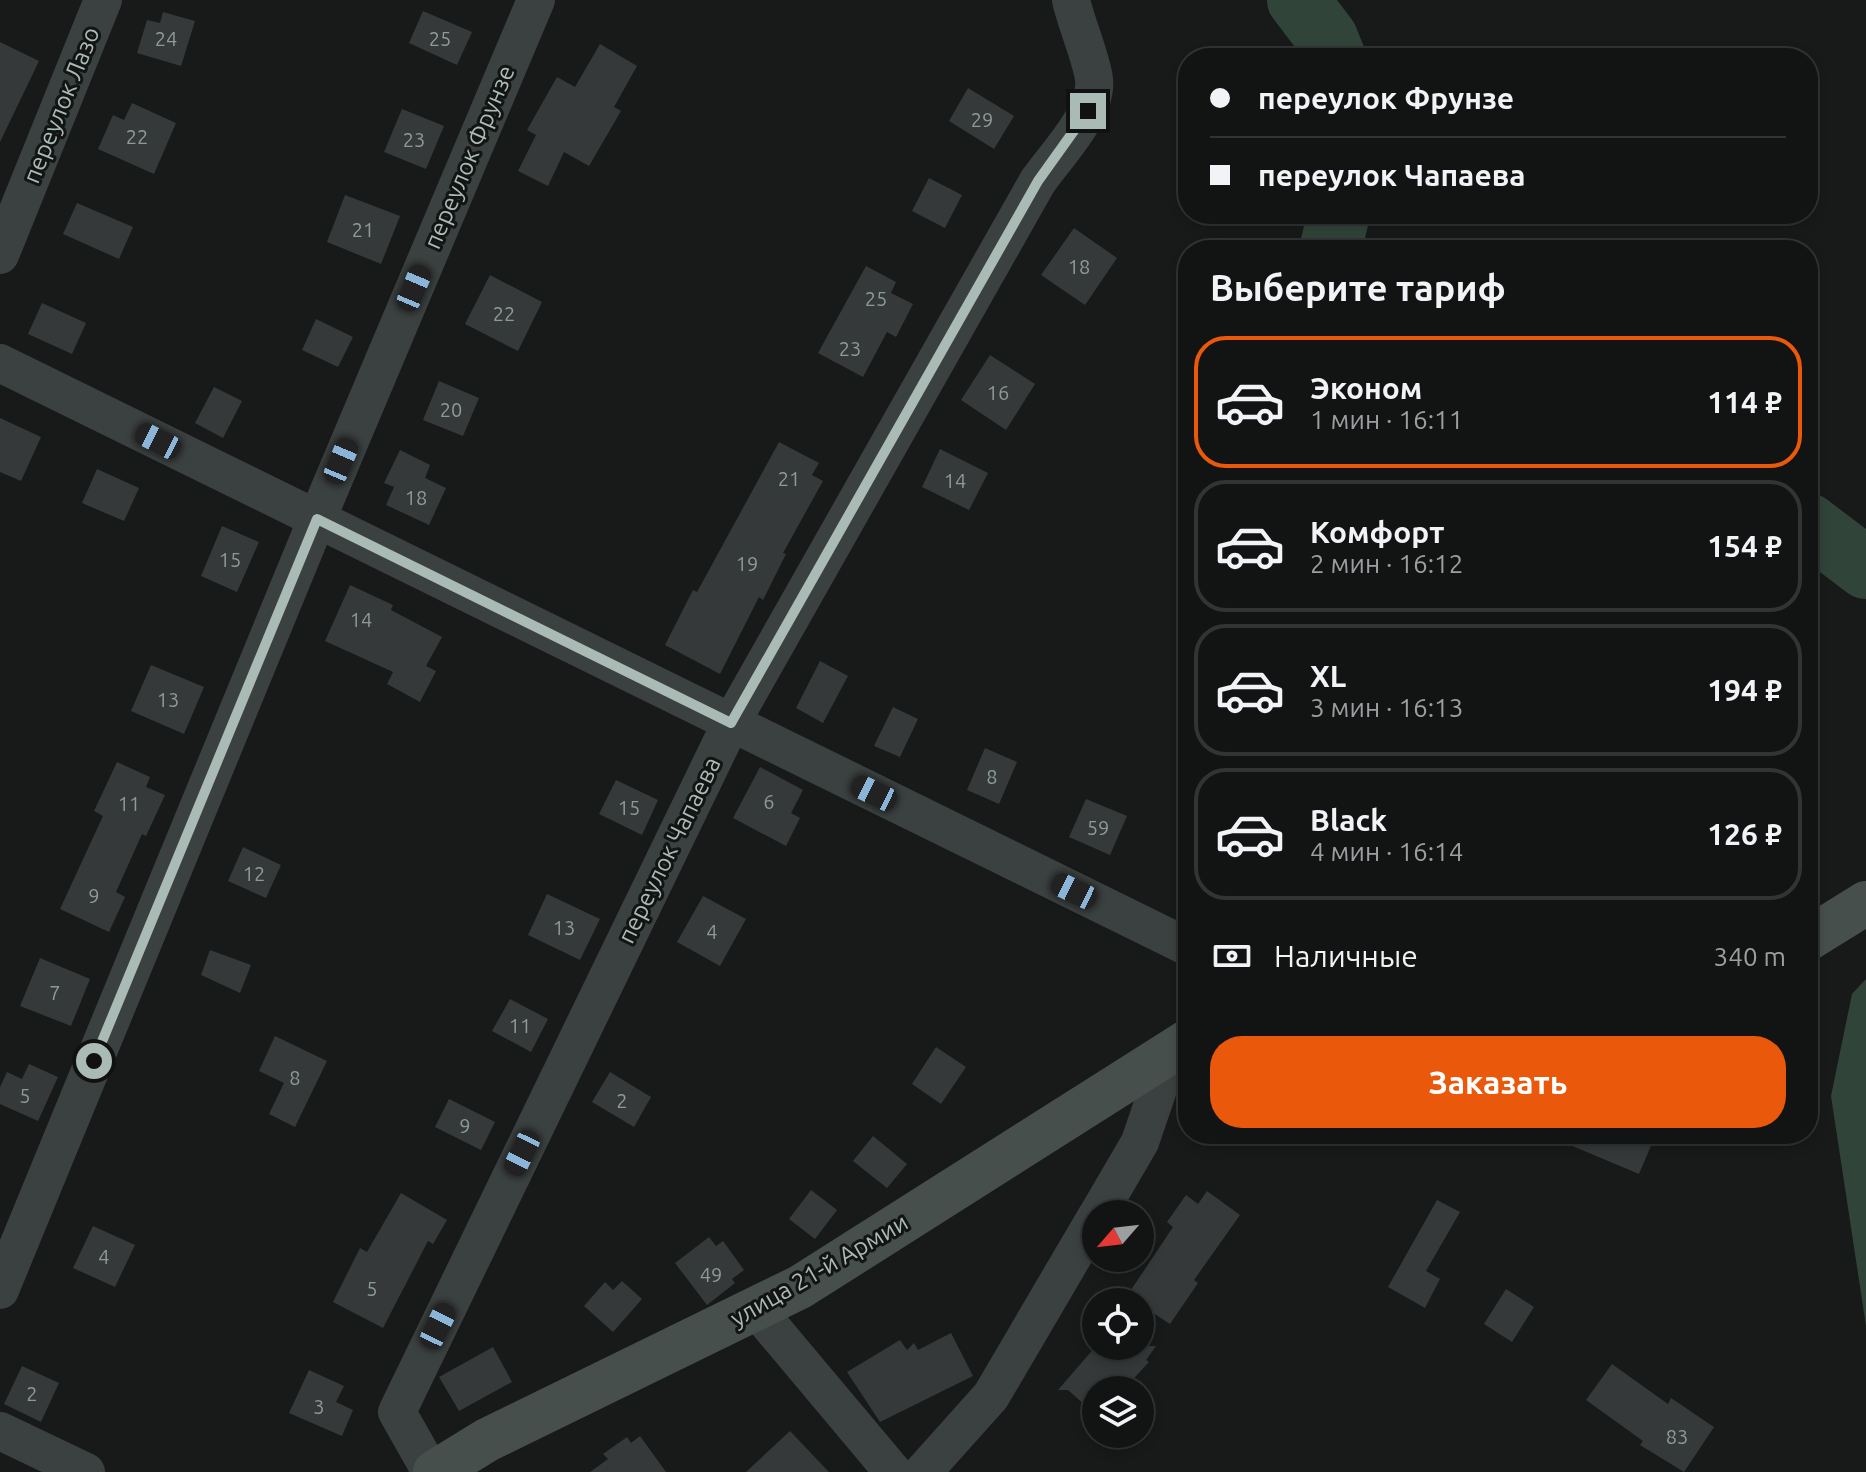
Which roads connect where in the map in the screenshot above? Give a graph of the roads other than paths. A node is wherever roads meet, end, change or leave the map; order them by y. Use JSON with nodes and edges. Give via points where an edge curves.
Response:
{"nodes":[{"id":1,"x":103,"y":0,"type":"edge"},
{"id":2,"x":536,"y":0,"type":"edge"},
{"id":3,"x":1069,"y":10,"type":"edge"},
{"id":4,"x":0,"y":255,"type":"edge"},
{"id":5,"x":0,"y":363,"type":"edge"},
{"id":6,"x":317,"y":519,"type":"junction"},
{"id":7,"x":731,"y":723,"type":"junction"},
{"id":8,"x":1866,"y":903,"type":"edge"},
{"id":9,"x":1818,"y":933,"type":"edge"},
{"id":10,"x":1178,"y":942,"type":"edge"},
{"id":11,"x":1178,"y":1047,"type":"edge"},
{"id":12,"x":1178,"y":1051,"type":"edge"},
{"id":13,"x":1106,"y":1200,"type":"edge"},
{"id":14,"x":1082,"y":1241,"type":"edge"},
{"id":15,"x":0,"y":1290,"type":"edge"},
{"id":16,"x":757,"y":1310,"type":"junction"},
{"id":17,"x":0,"y":1431,"type":"edge"},
{"id":18,"x":86,"y":1472,"type":"edge"},
{"id":19,"x":433,"y":1472,"type":"edge"},
{"id":20,"x":893,"y":1472,"type":"edge"},
{"id":21,"x":923,"y":1472,"type":"edge"}],
"edges":[{"from":1,"to":4,"type":"street","name":"переулок Лазо"},
{"from":2,"to":6,"type":"street","name":"переулок Фрунзе"},
{"from":3,"to":7,"type":"street","name":"переулок Чапаева","via":[[1094,76],[1088,111],[1038,181]]},
{"from":5,"to":6,"type":"street"},
{"from":6,"to":7,"type":"street"},
{"from":6,"to":15,"type":"street","name":"переулок Фрунзе"},
{"from":7,"to":10,"type":"street"},
{"from":7,"to":19,"type":"street","name":"переулок Чапаева","via":[[397,1412]]},
{"from":8,"to":9,"type":"main road"},
{"from":11,"to":16,"type":"main road","name":"улица 21-й Армии","via":[[849,1258]]},
{"from":12,"to":13,"type":"street","via":[[1140,1142]]},
{"from":14,"to":21,"type":"street","via":[[991,1396]]},
{"from":16,"to":19,"type":"main road","name":"улица 21-й Армии","via":[[487,1440]]},
{"from":16,"to":20,"type":"street"},
{"from":17,"to":18,"type":"street"}]}
